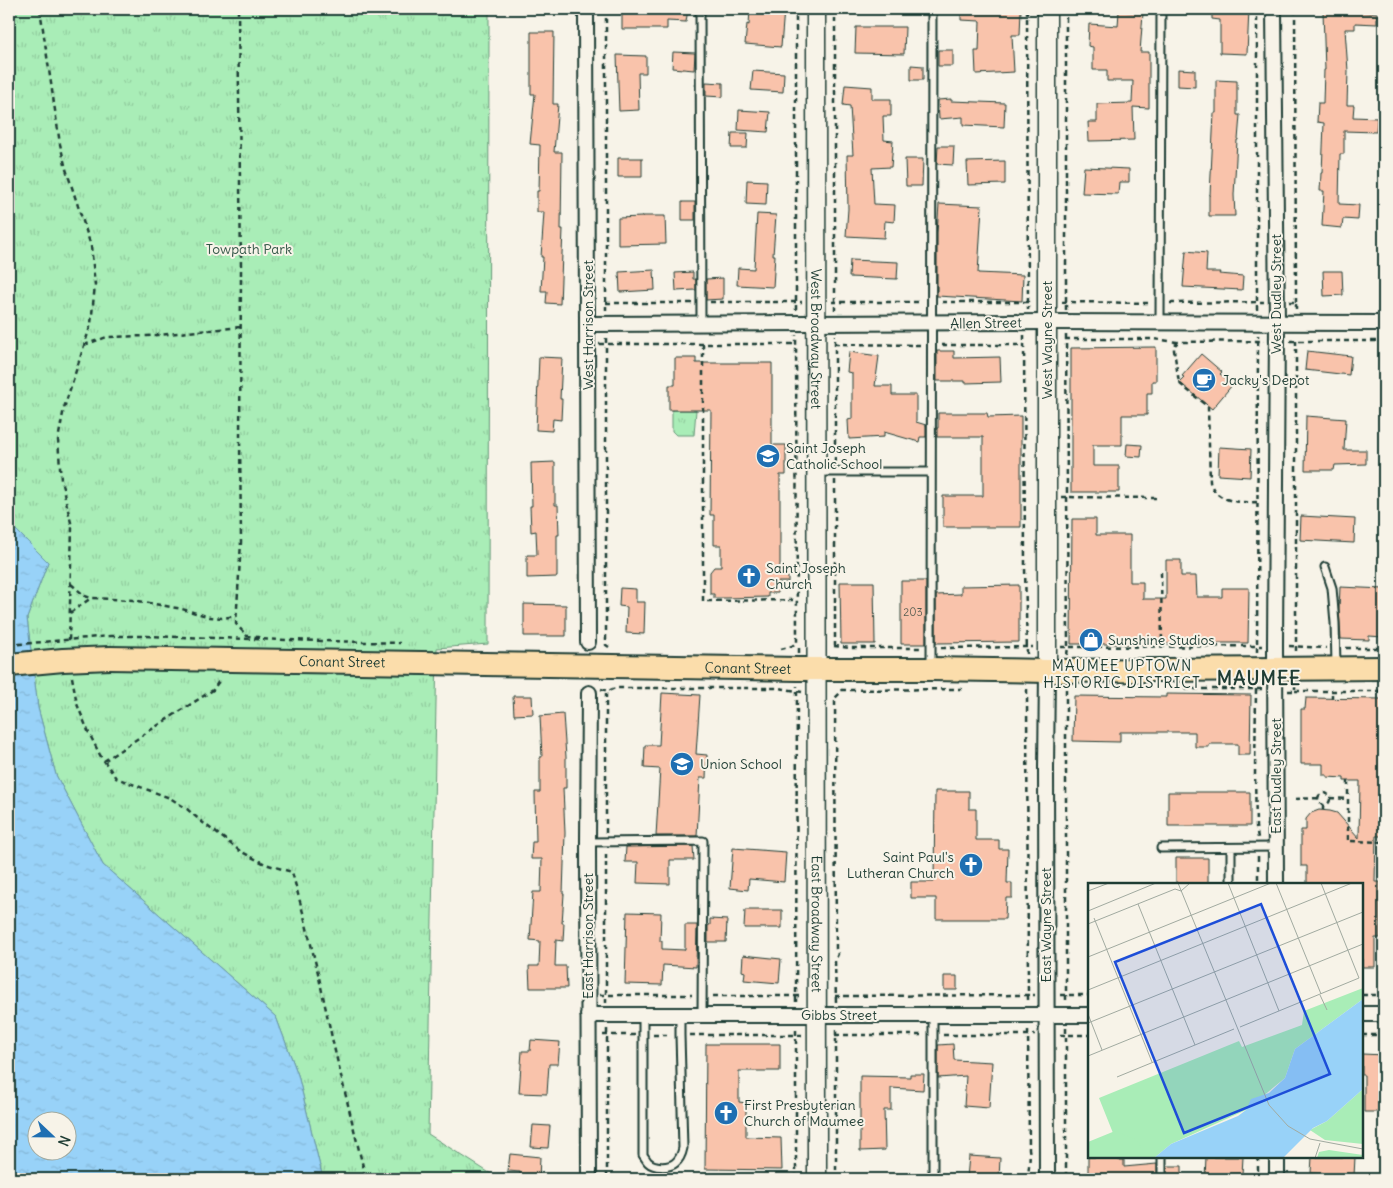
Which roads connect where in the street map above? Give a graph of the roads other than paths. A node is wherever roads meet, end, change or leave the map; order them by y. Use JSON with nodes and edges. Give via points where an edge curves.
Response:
{"nodes":[{"id":1,"x":586,"y":9,"type":"edge"},
{"id":2,"x":700,"y":9,"type":"edge"},
{"id":3,"x":816,"y":9,"type":"edge"},
{"id":4,"x":932,"y":9,"type":"edge"},
{"id":5,"x":1046,"y":9,"type":"edge"},
{"id":6,"x":1161,"y":9,"type":"edge"},
{"id":7,"x":1274,"y":9,"type":"edge"},
{"id":8,"x":701,"y":323,"type":"junction"},
{"id":9,"x":817,"y":323,"type":"junction"},
{"id":10,"x":1160,"y":323,"type":"junction"},
{"id":11,"x":1276,"y":323,"type":"junction"},
{"id":12,"x":1384,"y":323,"type":"edge"},
{"id":13,"x":588,"y":324,"type":"junction"},
{"id":14,"x":931,"y":324,"type":"junction"},
{"id":15,"x":1047,"y":331,"type":"junction"},
{"id":16,"x":816,"y":472,"type":"junction"},
{"id":17,"x":931,"y":472,"type":"junction"},
{"id":18,"x":1326,"y":567,"type":"dead end"},
{"id":19,"x":588,"y":642,"type":"dead end"},
{"id":20,"x":931,"y":658,"type":"junction"},
{"id":21,"x":1336,"y":658,"type":"junction"},
{"id":22,"x":9,"y":665,"type":"edge"},
{"id":23,"x":1384,"y":668,"type":"edge"},
{"id":24,"x":826,"y":669,"type":"junction"},
{"id":25,"x":1047,"y":671,"type":"junction"},
{"id":26,"x":1282,"y":676,"type":"junction"},
{"id":27,"x":593,"y":691,"type":"road end"},
{"id":28,"x":588,"y":842,"type":"junction"},
{"id":29,"x":1276,"y":847,"type":"junction"},
{"id":30,"x":1161,"y":848,"type":"dead end"},
{"id":31,"x":1231,"y":848,"type":"junction"},
{"id":32,"x":1231,"y":883,"type":"edge"},
{"id":33,"x":1276,"y":883,"type":"edge"},
{"id":34,"x":1047,"y":1014,"type":"junction"},
{"id":35,"x":1363,"y":1014,"type":"edge"},
{"id":36,"x":1384,"y":1014,"type":"edge"},
{"id":37,"x":588,"y":1015,"type":"junction"},
{"id":38,"x":642,"y":1015,"type":"junction"},
{"id":39,"x":680,"y":1015,"type":"junction"},
{"id":40,"x":702,"y":1015,"type":"junction"},
{"id":41,"x":817,"y":1015,"type":"junction"},
{"id":42,"x":933,"y":1015,"type":"junction"},
{"id":43,"x":1088,"y":1015,"type":"edge"},
{"id":44,"x":1162,"y":1158,"type":"edge"},
{"id":45,"x":1277,"y":1158,"type":"edge"},
{"id":46,"x":588,"y":1179,"type":"edge"},
{"id":47,"x":817,"y":1179,"type":"edge"},
{"id":48,"x":933,"y":1179,"type":"edge"},
{"id":49,"x":1047,"y":1179,"type":"edge"},
{"id":50,"x":1162,"y":1179,"type":"edge"},
{"id":51,"x":1277,"y":1179,"type":"edge"}],
"edges":[{"from":1,"to":13,"type":"street","name":"West Harrison Street"},
{"from":2,"to":8,"type":"lane"},
{"from":3,"to":9,"type":"street","name":"West Broadway Street"},
{"from":4,"to":14,"type":"lane"},
{"from":5,"to":15,"type":"street","name":"West Wayne Street"},
{"from":6,"to":10,"type":"lane"},
{"from":7,"to":11,"type":"street","name":"West Dudley Street"},
{"from":8,"to":9,"type":"street","name":"Allen Street"},
{"from":8,"to":13,"type":"street","name":"Allen Street"},
{"from":9,"to":14,"type":"street","name":"Allen Street"},
{"from":9,"to":16,"type":"street","name":"West Broadway Street"},
{"from":10,"to":11,"type":"street","name":"Allen Street"},
{"from":10,"to":15,"type":"street","name":"Allen Street"},
{"from":11,"to":12,"type":"street","name":"Allen Street"},
{"from":11,"to":26,"type":"street","name":"West Dudley Street","via":[[1275,646]]},
{"from":13,"to":19,"type":"street","name":"West Harrison Street"},
{"from":14,"to":15,"type":"street","name":"Allen Street"},
{"from":14,"to":17,"type":"lane"},
{"from":15,"to":25,"type":"street","name":"West Wayne Street"},
{"from":16,"to":17,"type":"lane"},
{"from":16,"to":24,"type":"street","name":"West Broadway Street","via":[[816,645]]},
{"from":17,"to":20,"type":"lane"},
{"from":18,"to":21,"type":"lane","via":[[1332,588]]},
{"from":20,"to":24,"type":"main road","name":"Conant Street"},
{"from":20,"to":25,"type":"main road","name":"Conant Street"},
{"from":21,"to":23,"type":"main road","name":"Conant Street"},
{"from":21,"to":26,"type":"main road","name":"Conant Street"},
{"from":22,"to":24,"type":"main road","name":"Conant Street","bridge":true,"via":[[63,660],[110,647]]},
{"from":24,"to":41,"type":"street","name":"East Broadway Street","via":[[816,695]]},
{"from":25,"to":26,"type":"main road","name":"Conant Street"},
{"from":25,"to":34,"type":"street","name":"East Wayne Street"},
{"from":26,"to":29,"type":"street","name":"East Dudley Street"},
{"from":27,"to":28,"type":"street","name":"East Harrison Street"},
{"from":28,"to":37,"type":"street","name":"East Harrison Street"},
{"from":28,"to":40,"type":"lane","via":[[703,841]]},
{"from":29,"to":31,"type":"lane"},
{"from":29,"to":33,"type":"street","name":"East Dudley Street"},
{"from":30,"to":31,"type":"lane"},
{"from":31,"to":32,"type":"lane"},
{"from":34,"to":42,"type":"street","name":"Gibbs Street"},
{"from":34,"to":43,"type":"street","name":"Gibbs Street"},
{"from":34,"to":49,"type":"street","name":"East Wayne Street"},
{"from":35,"to":36,"type":"street"},
{"from":37,"to":38,"type":"street","name":"Gibbs Street"},
{"from":37,"to":46,"type":"street","name":"East Harrison Street"},
{"from":38,"to":39,"type":"street","name":"Gibbs Street"},
{"from":38,"to":39,"type":"lane","via":[[643,1155],[647,1162],[663,1167],[675,1163],[683,1148]]},
{"from":39,"to":40,"type":"street","name":"Gibbs Street"},
{"from":40,"to":41,"type":"street","name":"Gibbs Street"},
{"from":41,"to":42,"type":"street","name":"Gibbs Street"},
{"from":41,"to":47,"type":"street","name":"East Broadway Street"},
{"from":42,"to":48,"type":"lane"},
{"from":44,"to":50,"type":"lane"},
{"from":45,"to":51,"type":"street"}]}
